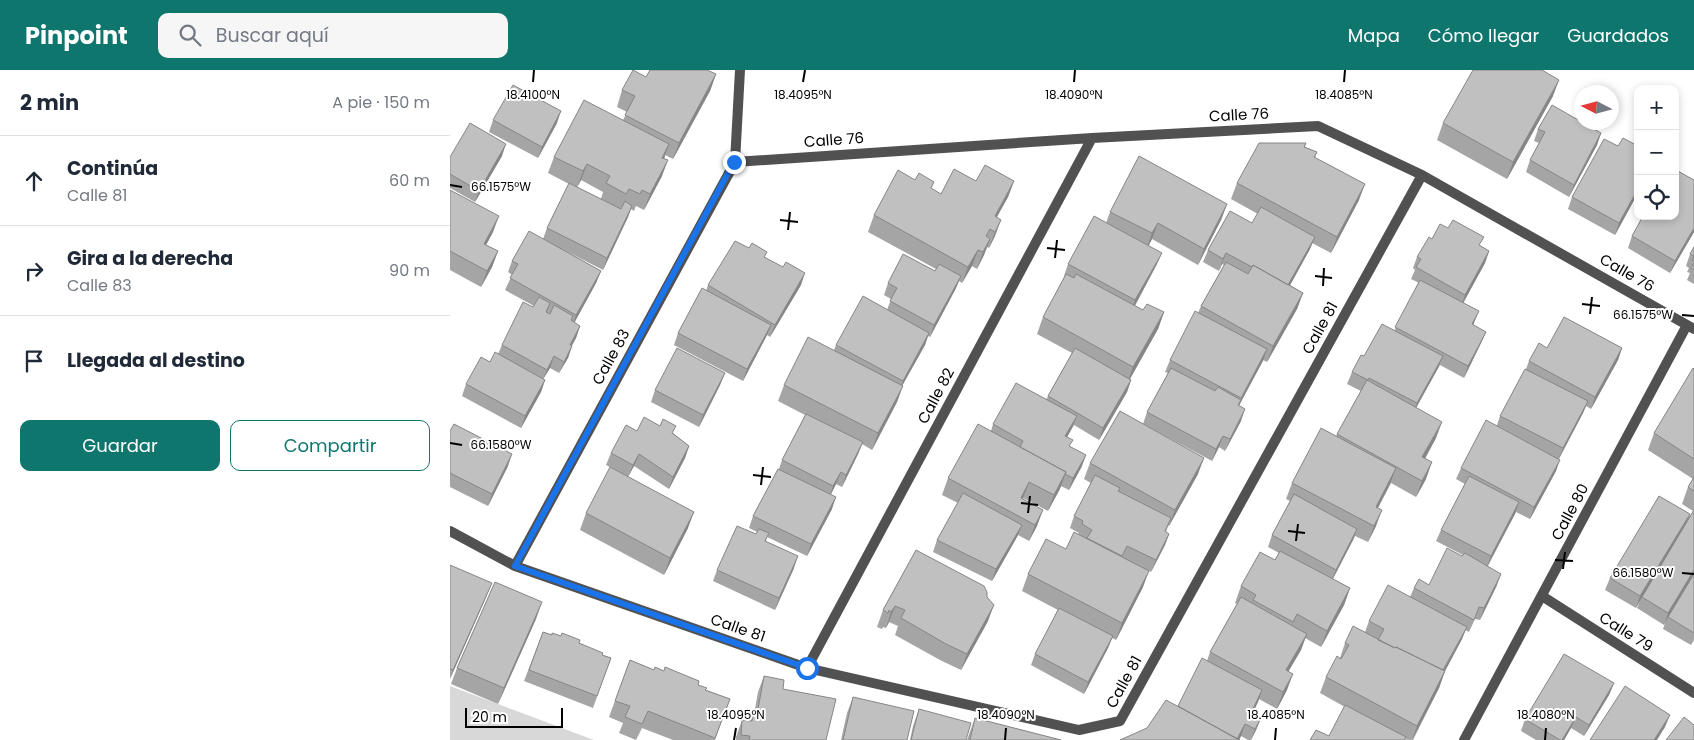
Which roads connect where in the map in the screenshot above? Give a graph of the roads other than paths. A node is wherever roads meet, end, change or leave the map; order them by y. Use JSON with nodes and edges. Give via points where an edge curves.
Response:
{"nodes":[{"id":1,"x":740,"y":70,"type":"edge"},
{"id":2,"x":1092,"y":138,"type":"junction"},
{"id":3,"x":734,"y":162,"type":"junction"},
{"id":4,"x":1422,"y":174,"type":"junction"},
{"id":5,"x":1691,"y":327,"type":"edge"},
{"id":6,"x":450,"y":531,"type":"edge"},
{"id":7,"x":515,"y":566,"type":"junction"},
{"id":8,"x":1542,"y":596,"type":"junction"},
{"id":9,"x":807,"y":668,"type":"junction"},
{"id":10,"x":1694,"y":693,"type":"edge"},
{"id":11,"x":1464,"y":740,"type":"edge"}],
"edges":[{"from":1,"to":3,"type":"street"},
{"from":2,"to":3,"type":"street","name":"Calle 76"},
{"from":2,"to":4,"type":"street","name":"Calle 76","via":[[1318,126]]},
{"from":2,"to":9,"type":"street","name":"Calle 82"},
{"from":3,"to":7,"type":"street","name":"Calle 83"},
{"from":4,"to":5,"type":"street","name":"Calle 76"},
{"from":4,"to":9,"type":"street","name":"Calle 81","via":[[1120,721],[1079,730]]},
{"from":5,"to":8,"type":"street","name":"Calle 80"},
{"from":6,"to":7,"type":"street","name":"Calle 81"},
{"from":7,"to":9,"type":"street","name":"Calle 81"},
{"from":8,"to":10,"type":"street","name":"Calle 79"},
{"from":8,"to":11,"type":"street","name":"Calle 80"}]}
